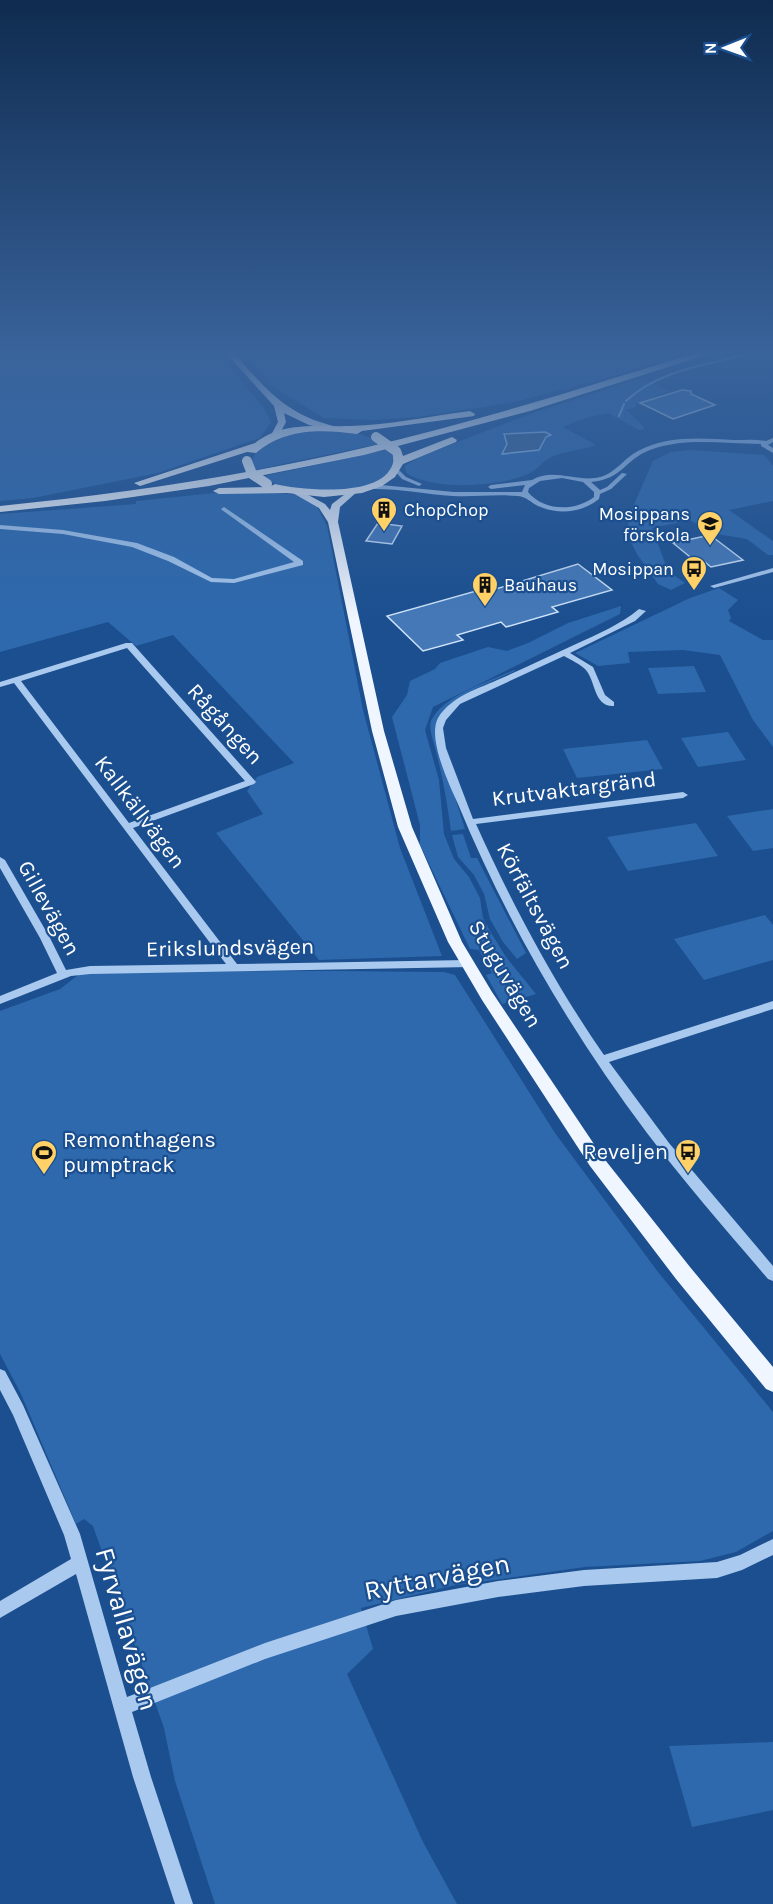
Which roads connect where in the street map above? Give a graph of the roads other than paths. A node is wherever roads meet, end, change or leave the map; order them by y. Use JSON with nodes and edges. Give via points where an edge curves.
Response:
{"nodes":[{"id":1,"x":267,"y":441,"type":"edge"},
{"id":2,"x":380,"y":441,"type":"edge"},
{"id":3,"x":398,"y":441,"type":"edge"},
{"id":4,"x":410,"y":441,"type":"edge"},
{"id":5,"x":448,"y":441,"type":"edge"},
{"id":6,"x":685,"y":441,"type":"edge"},
{"id":7,"x":709,"y":441,"type":"edge"},
{"id":8,"x":259,"y":445,"type":"junction"},
{"id":9,"x":770,"y":445,"type":"edge"},
{"id":10,"x":397,"y":461,"type":"junction"},
{"id":11,"x":585,"y":481,"type":"junction"},
{"id":12,"x":532,"y":482,"type":"junction"},
{"id":13,"x":368,"y":487,"type":"junction"},
{"id":14,"x":291,"y":491,"type":"junction"},
{"id":15,"x":353,"y":491,"type":"junction"},
{"id":16,"x":598,"y":493,"type":"junction"},
{"id":17,"x":527,"y":495,"type":"junction"},
{"id":18,"x":23,"y":504,"type":"junction"},
{"id":19,"x":2,"y":508,"type":"edge"},
{"id":20,"x":224,"y":509,"type":"dead end"},
{"id":21,"x":333,"y":522,"type":"junction"},
{"id":22,"x":0,"y":527,"type":"edge"},
{"id":23,"x":773,"y":570,"type":"edge"},
{"id":24,"x":714,"y":586,"type":"dead end"},
{"id":25,"x":642,"y":611,"type":"dead end"},
{"id":26,"x":564,"y":652,"type":"junction"},
{"id":27,"x":16,"y":680,"type":"junction"},
{"id":28,"x":0,"y":685,"type":"edge"},
{"id":29,"x":611,"y":704,"type":"dead end"},
{"id":30,"x":683,"y":795,"type":"dead end"},
{"id":31,"x":470,"y":822,"type":"junction"},
{"id":32,"x":126,"y":827,"type":"junction"},
{"id":33,"x":0,"y":860,"type":"edge"},
{"id":34,"x":467,"y":964,"type":"junction"},
{"id":35,"x":233,"y":966,"type":"junction"},
{"id":36,"x":63,"y":975,"type":"junction"},
{"id":37,"x":0,"y":1000,"type":"edge"},
{"id":38,"x":773,"y":1005,"type":"edge"},
{"id":39,"x":603,"y":1060,"type":"junction"},
{"id":40,"x":773,"y":1275,"type":"edge"},
{"id":41,"x":0,"y":1376,"type":"edge"},
{"id":42,"x":773,"y":1382,"type":"edge"},
{"id":43,"x":773,"y":1547,"type":"edge"},
{"id":44,"x":80,"y":1563,"type":"junction"},
{"id":45,"x":0,"y":1610,"type":"edge"},
{"id":46,"x":122,"y":1708,"type":"junction"},
{"id":47,"x":184,"y":1904,"type":"edge"}],
"edges":[{"from":1,"to":8,"type":"highway"},
{"from":2,"to":10,"type":"highway","bridge":true},
{"from":3,"to":18,"type":"highway","via":[[185,484]]},
{"from":4,"to":19,"type":"highway","via":[[185,487]]},
{"from":5,"to":10,"type":"highway"},
{"from":6,"to":11,"type":"street","via":[[646,448],[616,474]]},
{"from":7,"to":9,"type":"street"},
{"from":8,"to":14,"type":"highway","bridge":true,"via":[[248,461],[252,474],[267,484]]},
{"from":8,"to":18,"type":"highway","via":[[147,482]]},
{"from":9,"to":16,"type":"street","via":[[670,446],[639,458],[609,488]]},
{"from":10,"to":12,"type":"street","via":[[412,482],[452,489]]},
{"from":10,"to":13,"type":"highway","via":[[382,481]]},
{"from":11,"to":12,"type":"street","via":[[555,476]]},
{"from":11,"to":16,"type":"street"},
{"from":12,"to":17,"type":"street","via":[[526,487]]},
{"from":13,"to":15,"type":"highway"},
{"from":13,"to":17,"type":"street"},
{"from":14,"to":15,"type":"highway"},
{"from":14,"to":19,"type":"highway","via":[[245,489]]},
{"from":14,"to":21,"type":"main road","via":[[322,506]]},
{"from":15,"to":21,"type":"main road","via":[[335,506]]},
{"from":16,"to":17,"type":"street","via":[[590,504],[569,509],[543,506]]},
{"from":18,"to":19,"type":"highway"},
{"from":20,"to":22,"type":"street","via":[[300,563],[234,581],[211,580],[134,545],[63,532]]},
{"from":21,"to":34,"type":"main road","name":"Stuguvägen","via":[[372,707],[405,827]]},
{"from":23,"to":24,"type":"street"},
{"from":25,"to":26,"type":"street","name":"Körfältsvägen"},
{"from":26,"to":29,"type":"street","via":[[590,669],[601,696]]},
{"from":26,"to":31,"type":"street","name":"Körfältsvägen","via":[[457,702],[443,716],[439,728],[443,749]]},
{"from":27,"to":28,"type":"street"},
{"from":27,"to":32,"type":"street","name":"Kallkällvägen"},
{"from":27,"to":32,"type":"street","name":"Rågången","via":[[129,645],[251,782]]},
{"from":30,"to":31,"type":"street","name":"Krutvaktargränd"},
{"from":31,"to":39,"type":"street","name":"Körfältsvägen","via":[[530,946]]},
{"from":32,"to":35,"type":"street","name":"Kallkällvägen"},
{"from":33,"to":36,"type":"street","name":"Gillevägen"},
{"from":34,"to":35,"type":"street","name":"Erikslundsvägen"},
{"from":34,"to":42,"type":"main road","name":"Stuguvägen","via":[[596,1161]]},
{"from":35,"to":36,"type":"street","name":"Erikslundsvägen","via":[[90,969]]},
{"from":36,"to":37,"type":"street","name":"Erikslundsvägen"},
{"from":38,"to":39,"type":"street"},
{"from":39,"to":40,"type":"street","name":"Körfältsvägen","via":[[650,1128]]},
{"from":41,"to":44,"type":"street","name":"Fyrvallavägen","via":[[67,1524]]},
{"from":43,"to":46,"type":"street","name":"Ryttarvägen","via":[[717,1570],[584,1578],[396,1608],[265,1651]]},
{"from":44,"to":45,"type":"street"},
{"from":44,"to":46,"type":"street","name":"Fyrvallavägen"},
{"from":46,"to":47,"type":"street","name":"Fyrvallavägen"}]}
